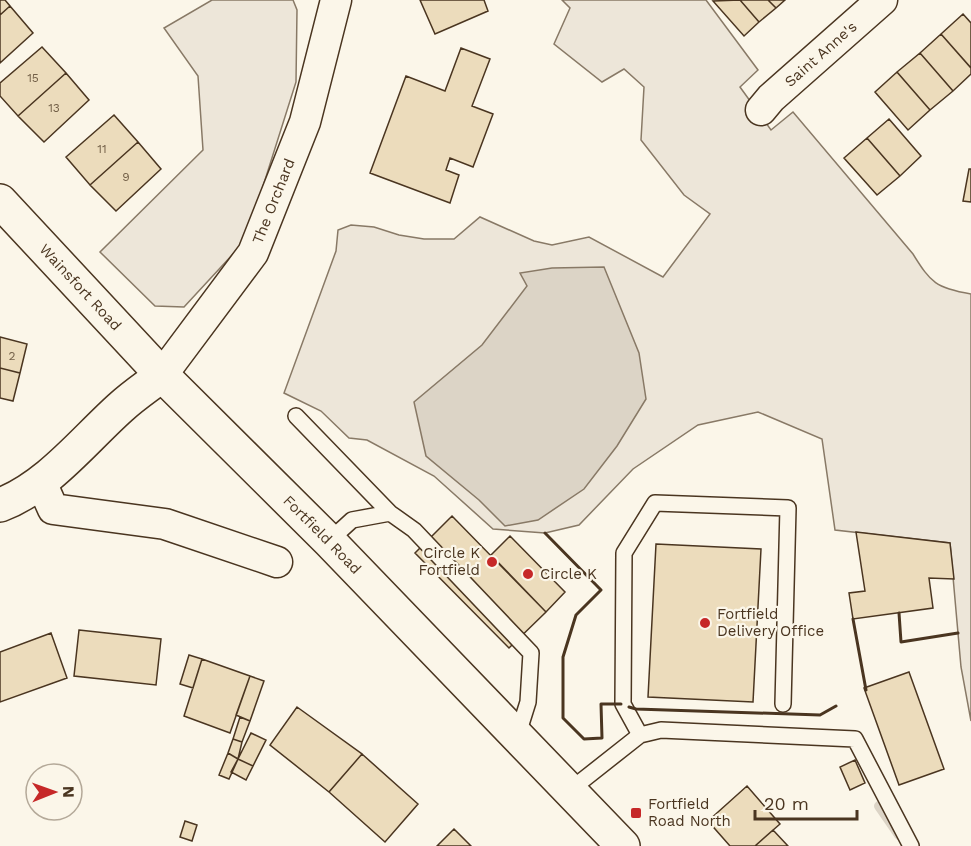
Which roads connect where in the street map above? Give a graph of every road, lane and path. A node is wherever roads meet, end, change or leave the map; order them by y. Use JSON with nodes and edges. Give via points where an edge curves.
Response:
{"nodes":[{"id":1,"x":336,"y":0,"type":"edge"},
{"id":2,"x":882,"y":0,"type":"edge"},
{"id":3,"x":761,"y":110,"type":"dead end"},
{"id":4,"x":0,"y":201,"type":"edge"},
{"id":5,"x":162,"y":375,"type":"junction"},
{"id":6,"x":296,"y":416,"type":"dead end"},
{"id":7,"x":41,"y":482,"type":"junction"},
{"id":8,"x":0,"y":505,"type":"edge"},
{"id":9,"x":390,"y":513,"type":"junction"},
{"id":10,"x":329,"y":542,"type":"junction"},
{"id":11,"x":277,"y":562,"type":"dead end"},
{"id":12,"x":783,"y":704,"type":"dead end"},
{"id":13,"x":640,"y":735,"type":"junction"},
{"id":14,"x":517,"y":737,"type":"junction"},
{"id":15,"x":569,"y":791,"type":"junction"},
{"id":16,"x":623,"y":846,"type":"edge"},
{"id":17,"x":911,"y":846,"type":"edge"}],
"edges":[{"from":1,"to":5,"type":"street","name":"The Orchard","via":[[305,122],[253,253]]},
{"from":2,"to":3,"type":"street","name":"Saint Anne's"},
{"from":4,"to":5,"type":"main road","name":"Wainsfort Road"},
{"from":5,"to":7,"type":"main road","via":[[124,404]]},
{"from":5,"to":10,"type":"main road","name":"Fortfield Road"},
{"from":6,"to":9,"type":"lane"},
{"from":7,"to":8,"type":"main road"},
{"from":7,"to":11,"type":"street","via":[[53,509],[165,524]]},
{"from":9,"to":10,"type":"lane","via":[[352,520]]},
{"from":9,"to":14,"type":"lane","via":[[414,530],[531,653],[528,702]]},
{"from":10,"to":14,"type":"main road","name":"Fortfield Road"},
{"from":12,"to":13,"type":"lane","via":[[788,508],[655,503],[624,553],[623,704]]},
{"from":13,"to":15,"type":"lane"},
{"from":13,"to":17,"type":"lane","via":[[661,730],[855,739]]},
{"from":14,"to":15,"type":"main road","name":"Fortfield Road"},
{"from":15,"to":16,"type":"main road","name":"Fortfield Road"}]}
